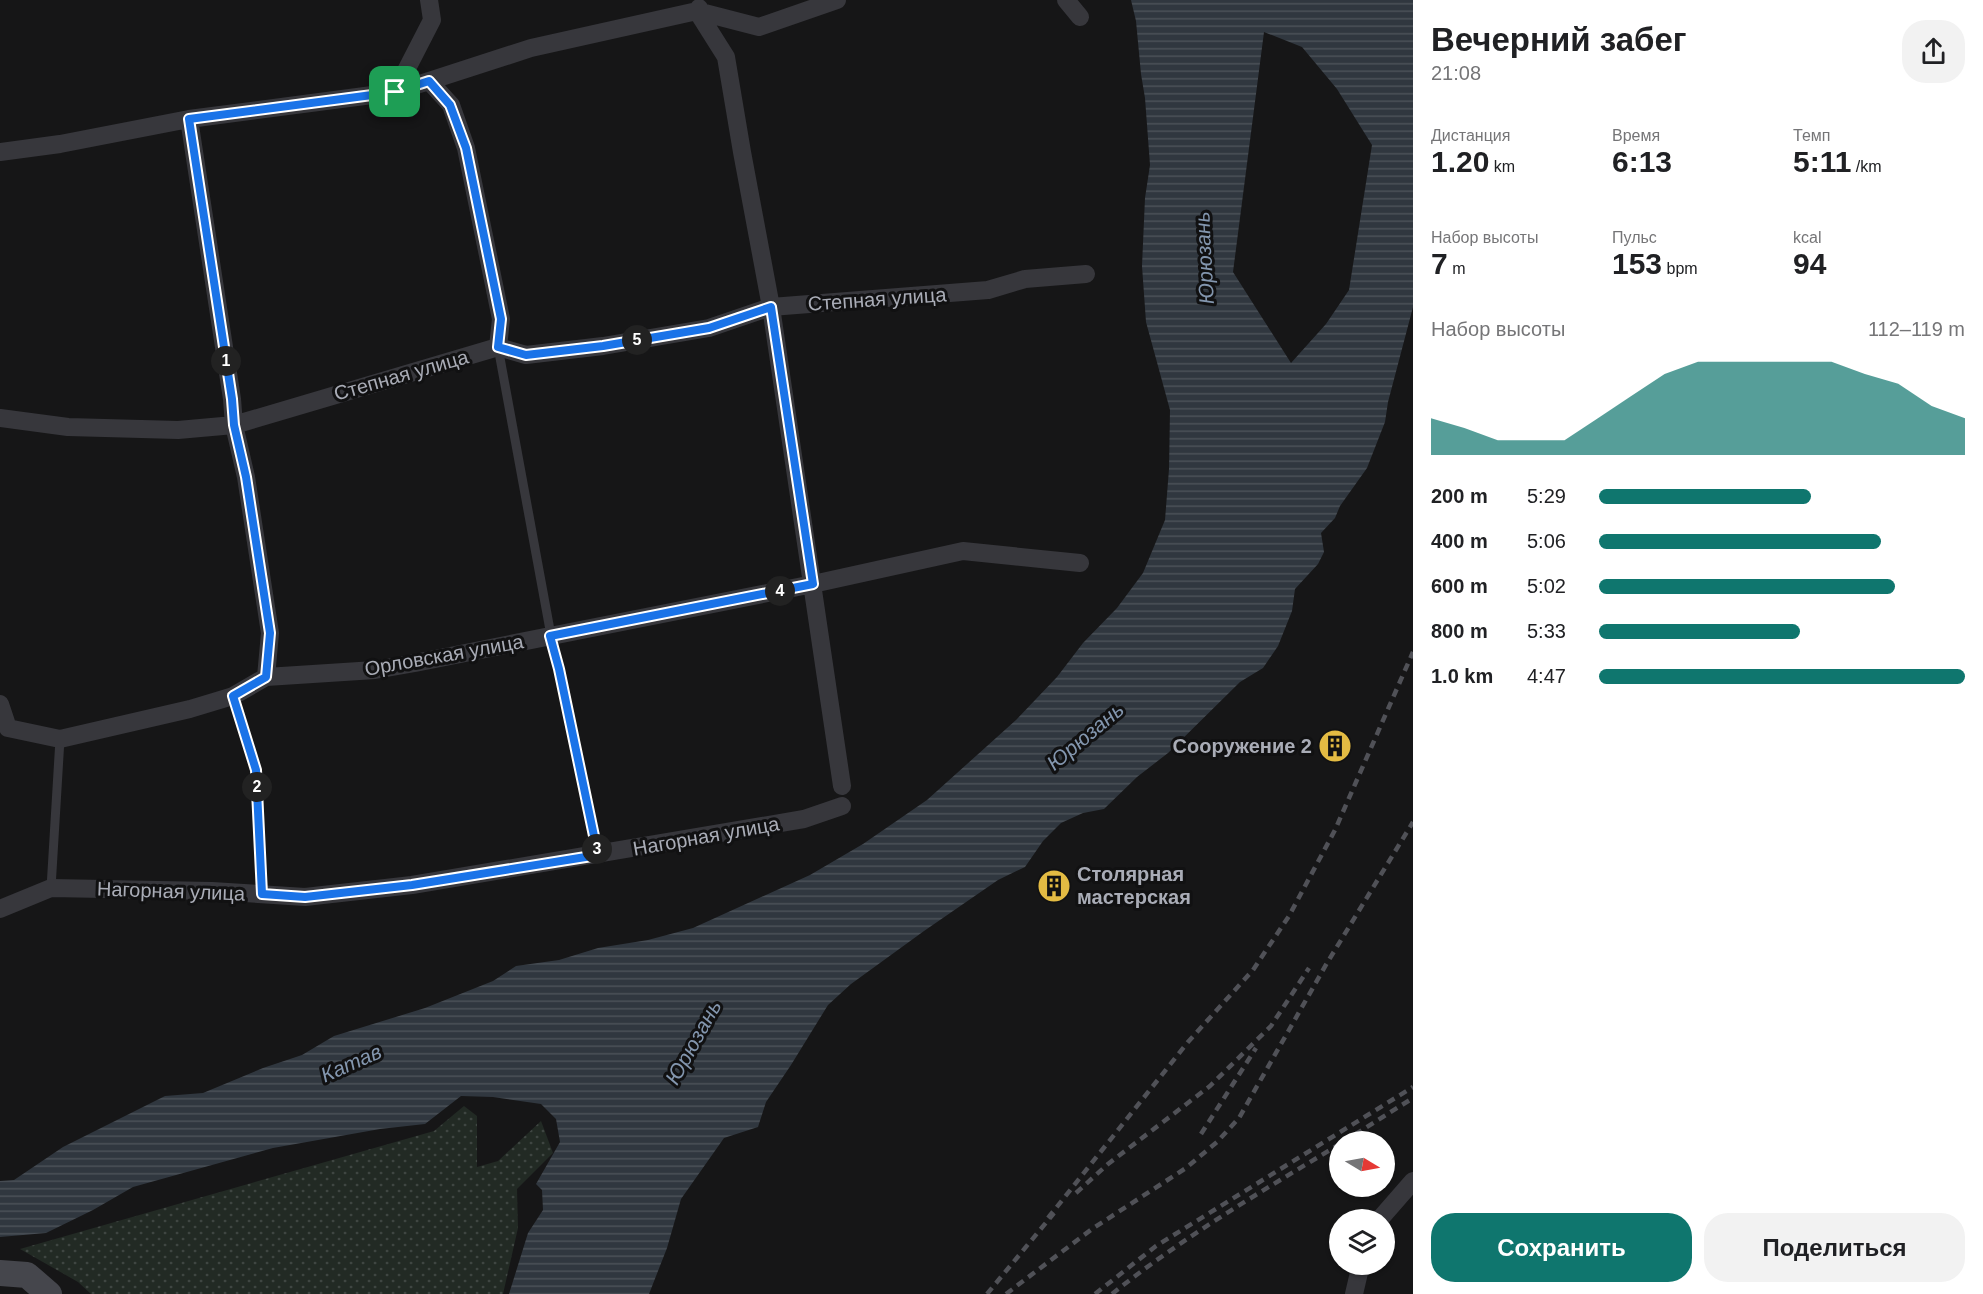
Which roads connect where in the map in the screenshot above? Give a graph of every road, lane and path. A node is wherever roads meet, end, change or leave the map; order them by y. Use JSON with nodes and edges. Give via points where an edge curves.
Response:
{"nodes":[{"id":1,"x":429,"y":0,"type":"edge"},
{"id":2,"x":837,"y":0,"type":"edge"},
{"id":3,"x":1066,"y":0,"type":"edge"},
{"id":4,"x":699,"y":6,"type":"edge"},
{"id":5,"x":1080,"y":17,"type":"dead end"},
{"id":6,"x":429,"y":81,"type":"junction"},
{"id":7,"x":395,"y":92,"type":"junction"},
{"id":8,"x":189,"y":119,"type":"junction"},
{"id":9,"x":0,"y":152,"type":"edge"},
{"id":10,"x":1086,"y":274,"type":"dead end"},
{"id":11,"x":771,"y":307,"type":"junction"},
{"id":12,"x":498,"y":347,"type":"junction"},
{"id":13,"x":0,"y":418,"type":"edge"},
{"id":14,"x":234,"y":425,"type":"junction"},
{"id":15,"x":1080,"y":563,"type":"dead end"},
{"id":16,"x":813,"y":584,"type":"junction"},
{"id":17,"x":550,"y":636,"type":"junction"},
{"id":18,"x":266,"y":677,"type":"junction"},
{"id":19,"x":233,"y":696,"type":"junction"},
{"id":20,"x":0,"y":704,"type":"edge"},
{"id":21,"x":60,"y":739,"type":"junction"},
{"id":22,"x":842,"y":786,"type":"dead end"},
{"id":23,"x":842,"y":806,"type":"dead end"},
{"id":24,"x":598,"y":855,"type":"junction"},
{"id":25,"x":51,"y":888,"type":"junction"},
{"id":26,"x":262,"y":894,"type":"junction"},
{"id":27,"x":0,"y":909,"type":"edge"},
{"id":28,"x":1413,"y":1181,"type":"edge"},
{"id":29,"x":1389,"y":1209,"type":"edge"},
{"id":30,"x":0,"y":1274,"type":"edge"},
{"id":31,"x":1358,"y":1275,"type":"edge"},
{"id":32,"x":49,"y":1294,"type":"edge"},
{"id":33,"x":1354,"y":1294,"type":"edge"}],
"edges":[{"from":1,"to":7,"type":"street","via":[[432,20]]},
{"from":2,"to":4,"type":"street","via":[[759,27]]},
{"from":3,"to":5,"type":"street"},
{"from":4,"to":6,"type":"street","via":[[531,48]]},
{"from":4,"to":11,"type":"street","via":[[726,57]]},
{"from":6,"to":7,"type":"street"},
{"from":6,"to":12,"type":"street","via":[[450,105],[466,148],[501,319]]},
{"from":7,"to":8,"type":"street"},
{"from":8,"to":9,"type":"street"},
{"from":8,"to":14,"type":"street"},
{"from":10,"to":11,"type":"street","name":"Степная улица","via":[[1025,279],[988,290]]},
{"from":11,"to":12,"type":"street","name":"Степная улица","via":[[709,328],[603,346],[526,355]]},
{"from":11,"to":16,"type":"street"},
{"from":12,"to":14,"type":"street","name":"Степная улица"},
{"from":12,"to":17,"type":"lane"},
{"from":13,"to":14,"type":"street","name":"Степная улица","via":[[68,427],[178,430]]},
{"from":14,"to":18,"type":"street","via":[[270,633]]},
{"from":15,"to":16,"type":"street","name":"Орловская улица","via":[[963,551]]},
{"from":16,"to":17,"type":"street","name":"Орловская улица"},
{"from":16,"to":22,"type":"street"},
{"from":17,"to":18,"type":"street","name":"Орловская улица","via":[[375,670]]},
{"from":17,"to":24,"type":"lane"},
{"from":18,"to":19,"type":"street"},
{"from":19,"to":21,"type":"street"},
{"from":19,"to":26,"type":"lane","via":[[256,770]]},
{"from":20,"to":21,"type":"street","via":[[8,728]]},
{"from":21,"to":25,"type":"lane"},
{"from":23,"to":24,"type":"street","name":"Нагорная улица","via":[[804,819]]},
{"from":24,"to":26,"type":"street","name":"Нагорная улица","via":[[412,885],[305,897]]},
{"from":25,"to":26,"type":"street","name":"Нагорная улица"},
{"from":25,"to":27,"type":"street","name":"Нагорная улица"},
{"from":28,"to":29,"type":"street"},
{"from":30,"to":32,"type":"street","via":[[27,1275]]},
{"from":31,"to":33,"type":"street"}]}
